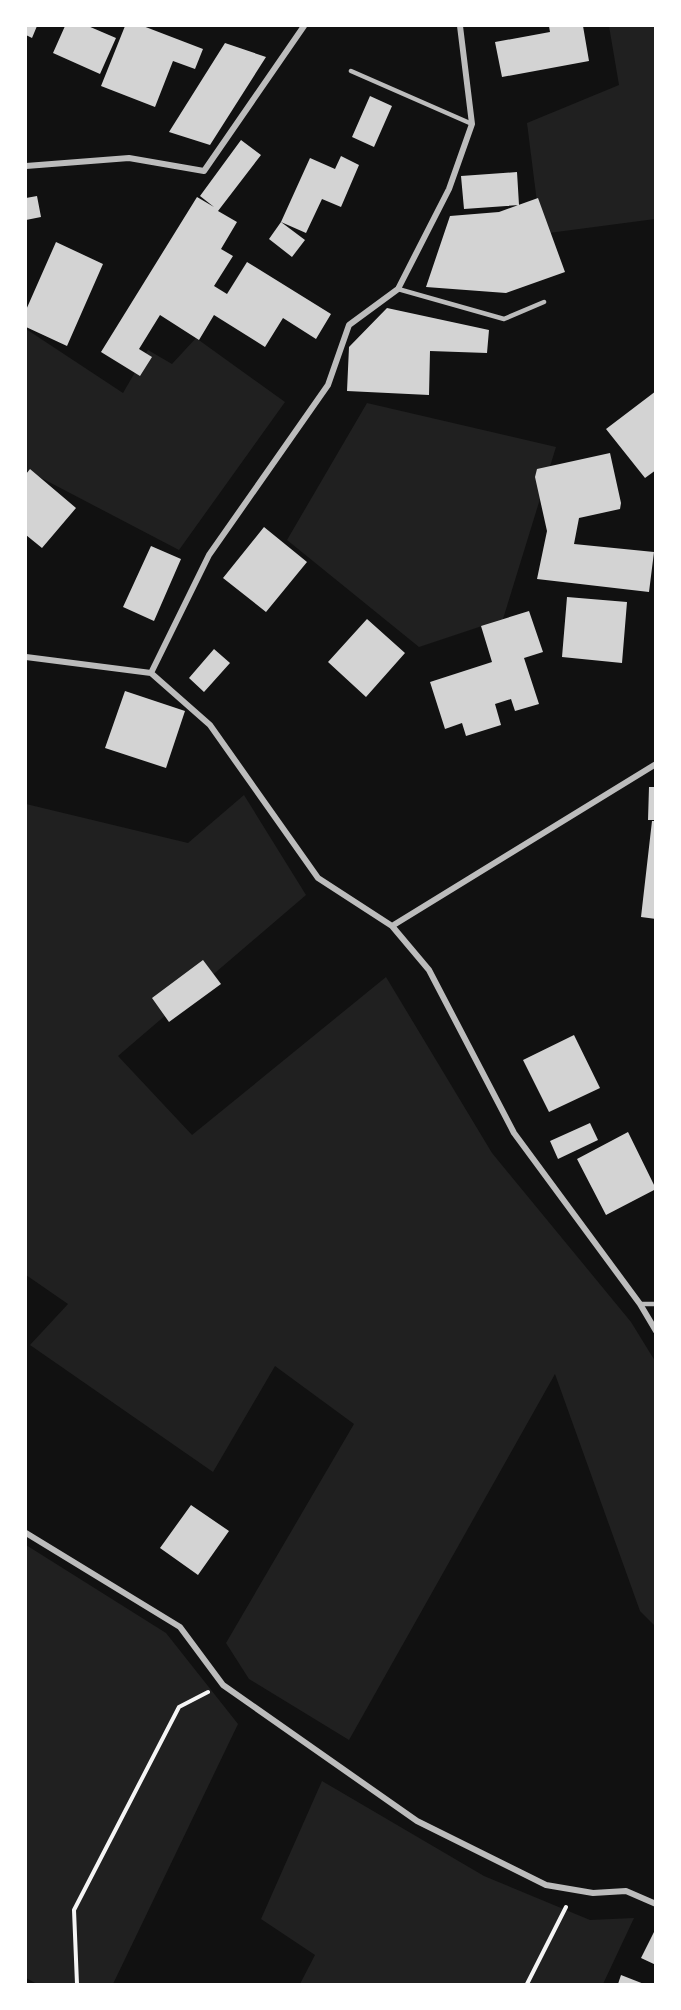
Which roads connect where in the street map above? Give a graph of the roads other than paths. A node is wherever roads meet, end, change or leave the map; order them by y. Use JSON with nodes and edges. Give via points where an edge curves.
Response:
{"nodes":[{"id":1,"x":304,"y":26,"type":"edge"},
{"id":2,"x":460,"y":26,"type":"edge"},
{"id":3,"x":351,"y":71,"type":"dead end"},
{"id":4,"x":472,"y":124,"type":"junction"},
{"id":5,"x":26,"y":166,"type":"edge"},
{"id":6,"x":398,"y":289,"type":"junction"},
{"id":7,"x":544,"y":302,"type":"dead end"},
{"id":8,"x":26,"y":657,"type":"edge"},
{"id":9,"x":151,"y":673,"type":"junction"},
{"id":10,"x":656,"y":764,"type":"edge"},
{"id":11,"x":392,"y":926,"type":"junction"},
{"id":12,"x":640,"y":1304,"type":"junction"},
{"id":13,"x":656,"y":1304,"type":"edge"},
{"id":14,"x":656,"y":1331,"type":"edge"},
{"id":15,"x":26,"y":1533,"type":"edge"},
{"id":16,"x":656,"y":1904,"type":"edge"}],
"edges":[{"from":1,"to":5,"type":"street","via":[[204,171],[129,158]]},
{"from":2,"to":4,"type":"street"},
{"from":3,"to":4,"type":"lane"},
{"from":4,"to":6,"type":"street","via":[[449,189]]},
{"from":6,"to":7,"type":"lane","via":[[504,320]]},
{"from":6,"to":9,"type":"street","via":[[349,325],[328,385],[209,555]]},
{"from":8,"to":9,"type":"street"},
{"from":9,"to":11,"type":"street","via":[[210,725],[318,878]]},
{"from":10,"to":11,"type":"street"},
{"from":11,"to":12,"type":"street","via":[[429,970],[514,1133]]},
{"from":12,"to":13,"type":"lane"},
{"from":12,"to":14,"type":"street"},
{"from":15,"to":16,"type":"street","via":[[180,1627],[223,1685],[417,1821],[546,1885],[593,1893],[627,1891]]}]}
